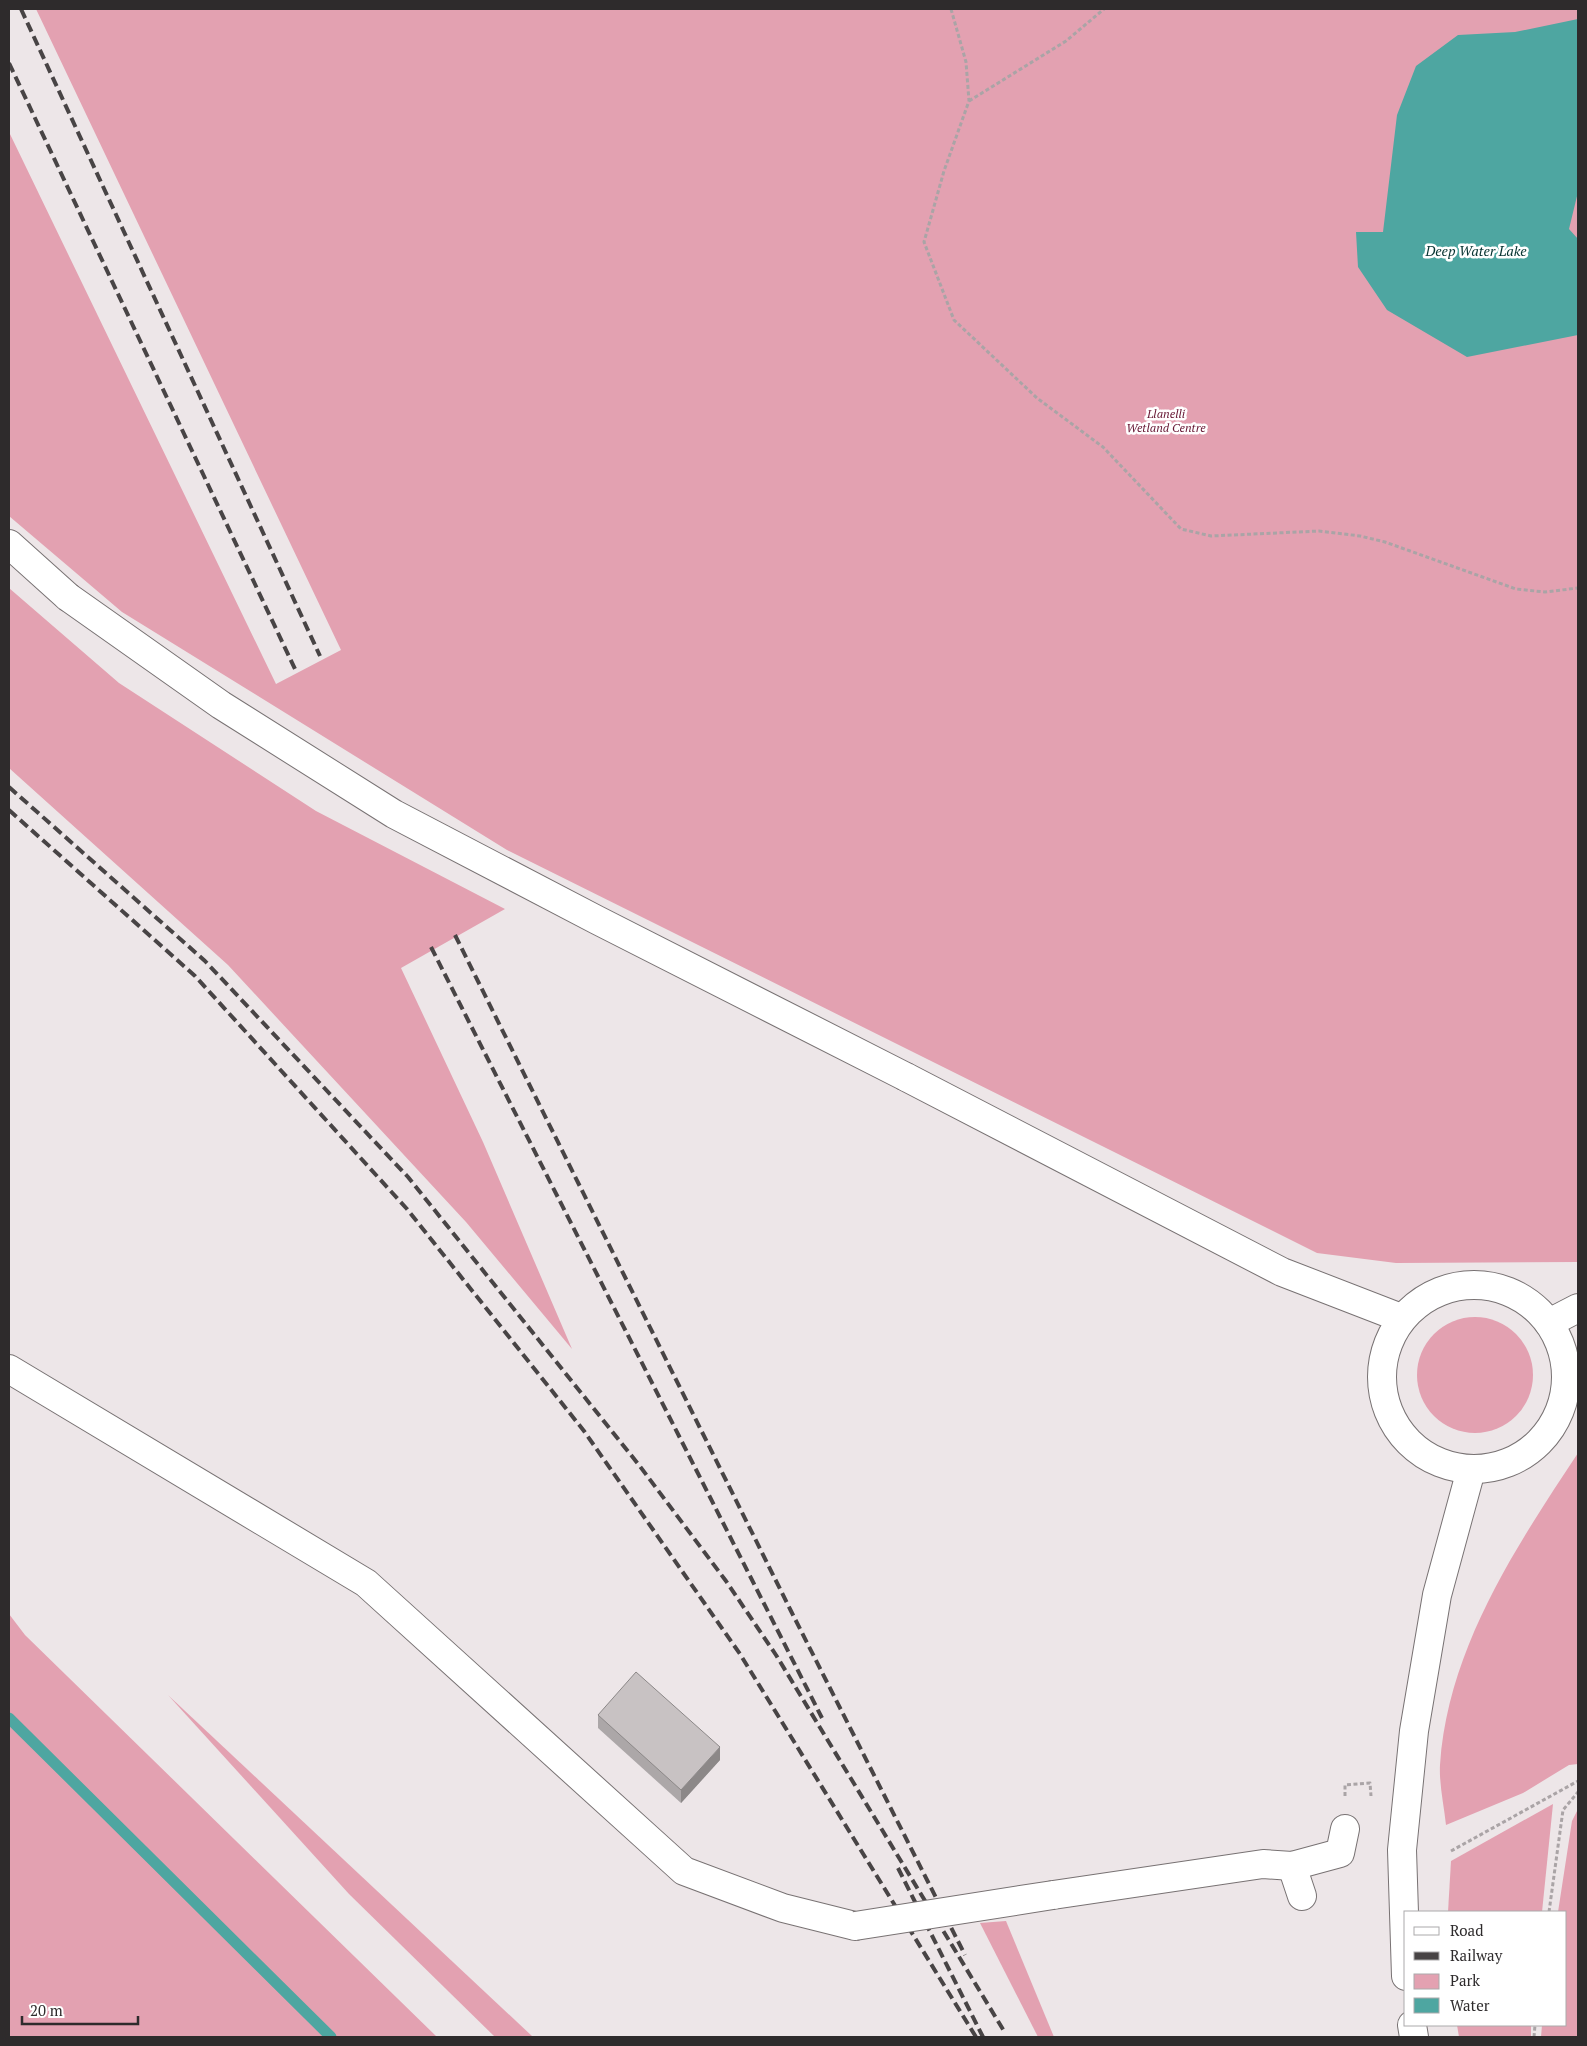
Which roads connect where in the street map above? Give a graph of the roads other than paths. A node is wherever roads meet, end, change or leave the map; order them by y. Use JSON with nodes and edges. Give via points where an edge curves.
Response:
{"nodes":[{"id":1,"x":9,"y":544,"type":"edge"},
{"id":2,"x":1578,"y":1308,"type":"edge"},
{"id":3,"x":1401,"y":1318,"type":"junction"},
{"id":4,"x":1549,"y":1323,"type":"junction"},
{"id":5,"x":9,"y":1369,"type":"edge"},
{"id":6,"x":1472,"y":1470,"type":"junction"},
{"id":7,"x":1346,"y":1829,"type":"dead end"},
{"id":8,"x":1292,"y":1866,"type":"junction"},
{"id":9,"x":1302,"y":1896,"type":"dead end"},
{"id":10,"x":1404,"y":1913,"type":"edge"}],
"edges":[{"from":1,"to":3,"type":"main road","bridge":true,"via":[[68,597],[221,705],[394,814],[1282,1272]]},
{"from":2,"to":4,"type":"main road"},
{"from":3,"to":4,"type":"main road","via":[[1428,1296],[1460,1284],[1494,1286],[1525,1299]]},
{"from":3,"to":6,"type":"main road","via":[[1385,1348],[1381,1382],[1389,1416],[1409,1444],[1438,1463]]},
{"from":4,"to":6,"type":"main road","via":[[1564,1354],[1566,1388],[1556,1421],[1527,1452],[1505,1464]]},
{"from":5,"to":8,"type":"main road","bridge":true,"via":[[366,1583],[684,1871],[783,1908],[855,1926],[1263,1864]]},
{"from":6,"to":10,"type":"main road","via":[[1436,1595],[1414,1731],[1402,1850]]},
{"from":7,"to":8,"type":"main road","via":[[1340,1853]]},
{"from":8,"to":9,"type":"main road"}]}
